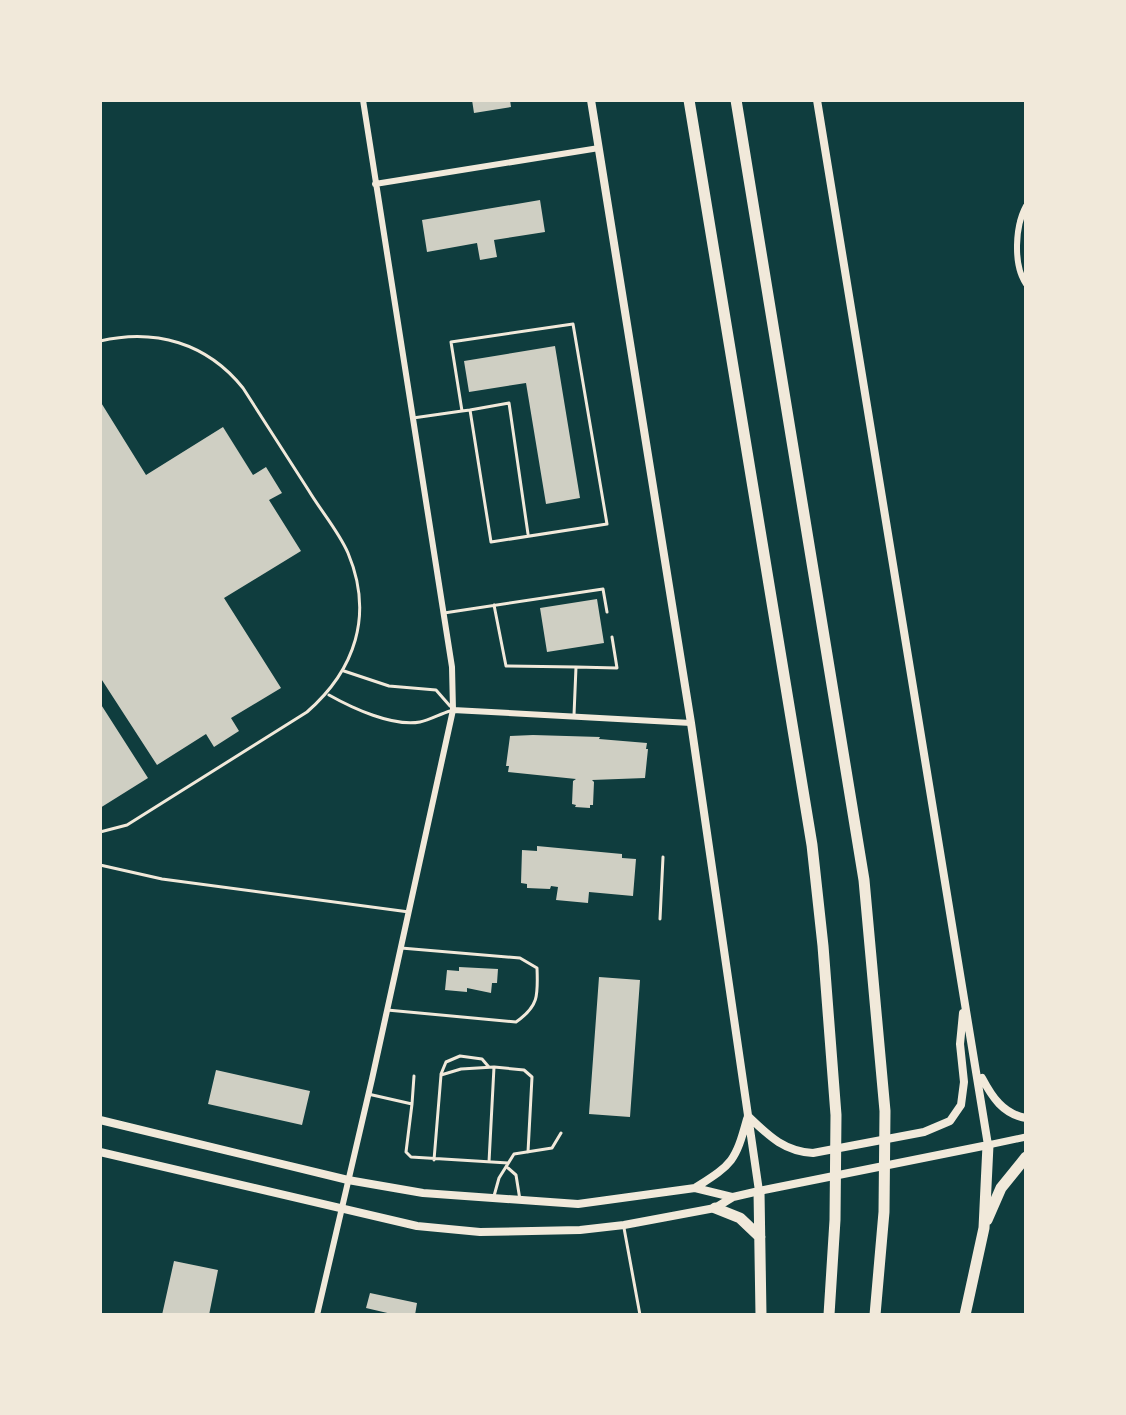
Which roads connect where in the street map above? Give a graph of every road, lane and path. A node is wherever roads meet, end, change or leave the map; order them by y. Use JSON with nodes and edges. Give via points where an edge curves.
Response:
{"nodes":[{"id":1,"x":363,"y":100,"type":"edge"},
{"id":2,"x":591,"y":100,"type":"edge"},
{"id":3,"x":689,"y":100,"type":"edge"},
{"id":4,"x":736,"y":100,"type":"edge"},
{"id":5,"x":817,"y":100,"type":"edge"},
{"id":6,"x":599,"y":148,"type":"junction"},
{"id":7,"x":375,"y":184,"type":"junction"},
{"id":8,"x":1026,"y":206,"type":"edge"},
{"id":9,"x":1026,"y":284,"type":"edge"},
{"id":10,"x":100,"y":341,"type":"edge"},
{"id":11,"x":470,"y":410,"type":"junction"},
{"id":12,"x":462,"y":411,"type":"junction"},
{"id":13,"x":413,"y":418,"type":"junction"},
{"id":14,"x":529,"y":536,"type":"junction"},
{"id":15,"x":494,"y":605,"type":"junction"},
{"id":16,"x":607,"y":612,"type":"dead end"},
{"id":17,"x":444,"y":613,"type":"junction"},
{"id":18,"x":612,"y":637,"type":"dead end"},
{"id":19,"x":576,"y":667,"type":"junction"},
{"id":20,"x":344,"y":671,"type":"junction"},
{"id":21,"x":328,"y":694,"type":"junction"},
{"id":22,"x":453,"y":710,"type":"junction"},
{"id":23,"x":574,"y":716,"type":"junction"},
{"id":24,"x":691,"y":723,"type":"junction"},
{"id":25,"x":100,"y":832,"type":"edge"},
{"id":26,"x":663,"y":857,"type":"dead end"},
{"id":27,"x":100,"y":865,"type":"edge"},
{"id":28,"x":409,"y":912,"type":"junction"},
{"id":29,"x":660,"y":919,"type":"dead end"},
{"id":30,"x":401,"y":948,"type":"junction"},
{"id":31,"x":964,"y":1005,"type":"junction"},
{"id":32,"x":387,"y":1010,"type":"junction"},
{"id":33,"x":488,"y":1066,"type":"junction"},
{"id":34,"x":494,"y":1067,"type":"junction"},
{"id":35,"x":978,"y":1070,"type":"junction"},
{"id":36,"x":441,"y":1075,"type":"junction"},
{"id":37,"x":414,"y":1076,"type":"dead end"},
{"id":38,"x":368,"y":1094,"type":"junction"},
{"id":39,"x":412,"y":1104,"type":"junction"},
{"id":40,"x":748,"y":1115,"type":"junction"},
{"id":41,"x":1026,"y":1118,"type":"edge"},
{"id":42,"x":100,"y":1120,"type":"edge"},
{"id":43,"x":561,"y":1133,"type":"dead end"},
{"id":44,"x":1026,"y":1137,"type":"edge"},
{"id":45,"x":988,"y":1145,"type":"junction"},
{"id":46,"x":100,"y":1152,"type":"edge"},
{"id":47,"x":528,"y":1152,"type":"junction"},
{"id":48,"x":1026,"y":1157,"type":"edge"},
{"id":49,"x":434,"y":1160,"type":"junction"},
{"id":50,"x":489,"y":1162,"type":"junction"},
{"id":51,"x":508,"y":1165,"type":"junction"},
{"id":52,"x":348,"y":1180,"type":"junction"},
{"id":53,"x":695,"y":1188,"type":"junction"},
{"id":54,"x":759,"y":1191,"type":"junction"},
{"id":55,"x":733,"y":1197,"type":"junction"},
{"id":56,"x":493,"y":1200,"type":"junction"},
{"id":57,"x":521,"y":1202,"type":"junction"},
{"id":58,"x":715,"y":1208,"type":"junction"},
{"id":59,"x":342,"y":1209,"type":"junction"},
{"id":60,"x":624,"y":1225,"type":"junction"},
{"id":61,"x":984,"y":1228,"type":"junction"},
{"id":62,"x":760,"y":1237,"type":"junction"},
{"id":63,"x":317,"y":1315,"type":"edge"},
{"id":64,"x":640,"y":1315,"type":"edge"},
{"id":65,"x":761,"y":1315,"type":"edge"},
{"id":66,"x":829,"y":1315,"type":"edge"},
{"id":67,"x":875,"y":1315,"type":"edge"},
{"id":68,"x":965,"y":1315,"type":"edge"}],
"edges":[{"from":1,"to":7,"type":"street"},
{"from":2,"to":6,"type":"main road"},
{"from":3,"to":66,"type":"highway","via":[[812,845],[836,1115]]},
{"from":4,"to":67,"type":"highway","via":[[864,880],[885,1111]]},
{"from":5,"to":31,"type":"main road"},
{"from":6,"to":7,"type":"street"},
{"from":6,"to":24,"type":"main road"},
{"from":7,"to":13,"type":"street"},
{"from":8,"to":9,"type":"street","via":[[1017,253]]},
{"from":10,"to":20,"type":"lane","via":[[152,335],[182,342],[229,370],[243,388],[348,552],[359,617]]},
{"from":11,"to":12,"type":"lane"},
{"from":11,"to":14,"type":"lane","via":[[491,542]]},
{"from":11,"to":14,"type":"lane","via":[[509,403]]},
{"from":12,"to":13,"type":"lane"},
{"from":12,"to":14,"type":"lane","via":[[451,342],[573,324],[607,524]]},
{"from":13,"to":17,"type":"street"},
{"from":15,"to":16,"type":"lane","via":[[603,589]]},
{"from":15,"to":17,"type":"lane"},
{"from":15,"to":19,"type":"lane","via":[[506,666]]},
{"from":17,"to":22,"type":"street"},
{"from":18,"to":19,"type":"lane","via":[[617,668]]},
{"from":19,"to":23,"type":"lane"},
{"from":20,"to":21,"type":"lane"},
{"from":20,"to":22,"type":"lane","via":[[389,686],[436,690]]},
{"from":21,"to":22,"type":"lane","via":[[354,709],[403,721],[418,722]]},
{"from":21,"to":25,"type":"lane","via":[[127,825]]},
{"from":22,"to":23,"type":"street"},
{"from":22,"to":28,"type":"street"},
{"from":23,"to":24,"type":"street"},
{"from":24,"to":40,"type":"main road"},
{"from":26,"to":29,"type":"lane"},
{"from":27,"to":28,"type":"lane","via":[[162,879]]},
{"from":28,"to":30,"type":"street"},
{"from":30,"to":32,"type":"street"},
{"from":30,"to":32,"type":"lane","via":[[520,958],[537,968],[538,992],[531,1012],[516,1022]]},
{"from":31,"to":35,"type":"main road"},
{"from":31,"to":40,"type":"main road","via":[[964,1082],[961,1105],[950,1121],[924,1132],[813,1153],[778,1144]]},
{"from":32,"to":38,"type":"street"},
{"from":33,"to":34,"type":"lane"},
{"from":33,"to":36,"type":"lane"},
{"from":33,"to":36,"type":"lane","via":[[482,1059],[460,1056],[446,1062]]},
{"from":34,"to":47,"type":"lane","via":[[524,1070],[532,1077]]},
{"from":34,"to":50,"type":"lane"},
{"from":35,"to":41,"type":"main road","via":[[994,1100]]},
{"from":35,"to":45,"type":"main road"},
{"from":36,"to":49,"type":"lane"},
{"from":37,"to":39,"type":"lane"},
{"from":38,"to":39,"type":"lane"},
{"from":38,"to":52,"type":"street"},
{"from":39,"to":49,"type":"lane","via":[[406,1152]]},
{"from":40,"to":53,"type":"main road","via":[[738,1153]]},
{"from":40,"to":54,"type":"main road"},
{"from":42,"to":52,"type":"main road"},
{"from":43,"to":47,"type":"lane","via":[[552,1148]]},
{"from":44,"to":45,"type":"street"},
{"from":45,"to":54,"type":"main road"},
{"from":45,"to":61,"type":"highway"},
{"from":46,"to":59,"type":"main road"},
{"from":47,"to":51,"type":"lane","via":[[514,1154]]},
{"from":48,"to":61,"type":"highway","via":[[1001,1188]]},
{"from":49,"to":50,"type":"lane"},
{"from":50,"to":51,"type":"lane"},
{"from":51,"to":56,"type":"lane"},
{"from":51,"to":57,"type":"lane","via":[[516,1175]]},
{"from":52,"to":56,"type":"main road"},
{"from":52,"to":59,"type":"street"},
{"from":53,"to":55,"type":"main road"},
{"from":53,"to":57,"type":"main road","via":[[578,1204]]},
{"from":54,"to":55,"type":"main road"},
{"from":54,"to":62,"type":"highway"},
{"from":55,"to":58,"type":"main road"},
{"from":56,"to":57,"type":"main road"},
{"from":58,"to":60,"type":"main road"},
{"from":58,"to":62,"type":"highway","via":[[740,1218]]},
{"from":59,"to":60,"type":"main road","via":[[417,1226],[480,1232]]},
{"from":59,"to":63,"type":"street"},
{"from":60,"to":64,"type":"lane"},
{"from":61,"to":68,"type":"highway"},
{"from":62,"to":65,"type":"highway"}]}
